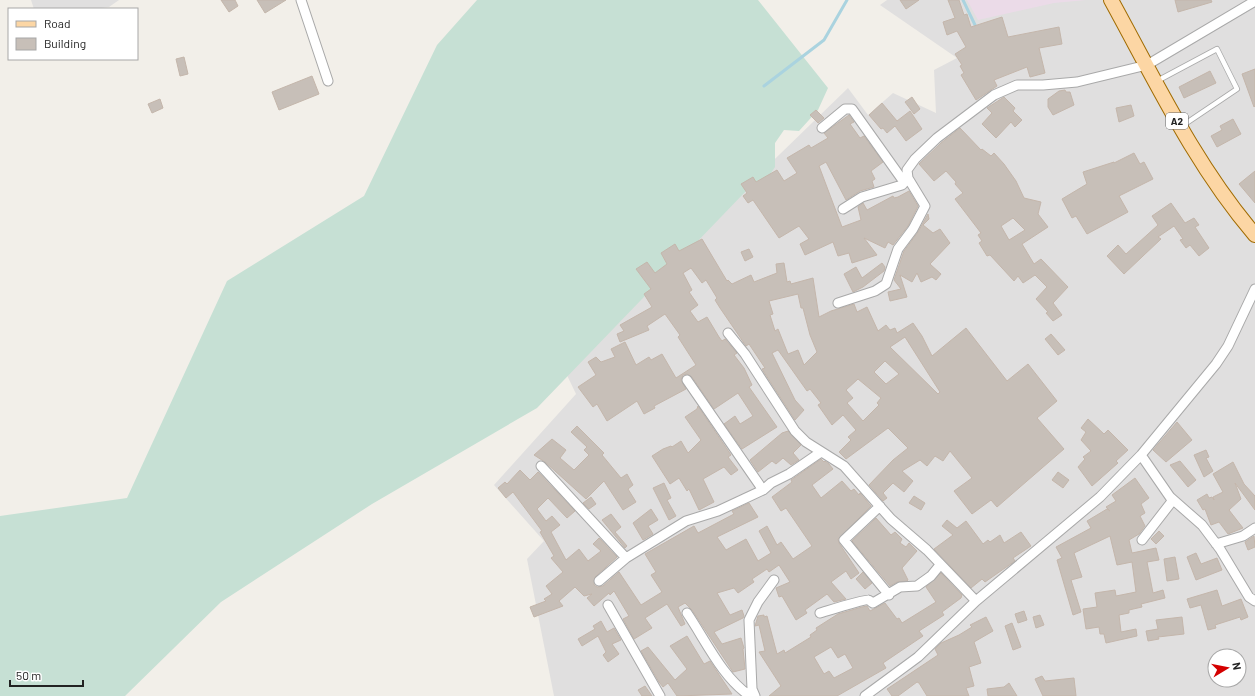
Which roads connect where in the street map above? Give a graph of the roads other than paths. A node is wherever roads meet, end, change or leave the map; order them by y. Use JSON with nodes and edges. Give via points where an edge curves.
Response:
{"nodes":[{"id":1,"x":301,"y":0,"type":"edge"},
{"id":2,"x":1111,"y":0,"type":"edge"},
{"id":3,"x":1255,"y":1,"type":"edge"},
{"id":4,"x":1147,"y":65,"type":"junction"},
{"id":5,"x":328,"y":81,"type":"dead end"},
{"id":6,"x":1156,"y":82,"type":"junction"},
{"id":7,"x":1181,"y":127,"type":"junction"},
{"id":8,"x":822,"y":128,"type":"dead end"},
{"id":9,"x":906,"y":180,"type":"junction"},
{"id":10,"x":843,"y":209,"type":"dead end"},
{"id":11,"x":1255,"y":235,"type":"edge"},
{"id":12,"x":1255,"y":289,"type":"edge"},
{"id":13,"x":838,"y":303,"type":"dead end"},
{"id":14,"x":728,"y":333,"type":"dead end"},
{"id":15,"x":687,"y":380,"type":"dead end"},
{"id":16,"x":821,"y":452,"type":"junction"},
{"id":17,"x":1141,"y":456,"type":"junction"},
{"id":18,"x":541,"y":466,"type":"dead end"},
{"id":19,"x":763,"y":490,"type":"junction"},
{"id":20,"x":1173,"y":500,"type":"junction"},
{"id":21,"x":880,"y":506,"type":"junction"},
{"id":22,"x":1255,"y":528,"type":"edge"},
{"id":23,"x":1142,"y":540,"type":"dead end"},
{"id":24,"x":1216,"y":544,"type":"junction"},
{"id":25,"x":626,"y":558,"type":"junction"},
{"id":26,"x":940,"y":565,"type":"junction"},
{"id":27,"x":774,"y":580,"type":"dead end"},
{"id":28,"x":599,"y":581,"type":"dead end"},
{"id":29,"x":889,"y":595,"type":"junction"},
{"id":30,"x":976,"y":601,"type":"junction"},
{"id":31,"x":1255,"y":601,"type":"edge"},
{"id":32,"x":608,"y":605,"type":"dead end"},
{"id":33,"x":687,"y":613,"type":"dead end"},
{"id":34,"x":820,"y":613,"type":"dead end"},
{"id":35,"x":660,"y":696,"type":"edge"},
{"id":36,"x":750,"y":696,"type":"edge"},
{"id":37,"x":755,"y":696,"type":"edge"},
{"id":38,"x":865,"y":696,"type":"edge"}],
"edges":[{"from":1,"to":5,"type":"street"},
{"from":2,"to":4,"type":"main road","number":"A2"},
{"from":3,"to":4,"type":"street"},
{"from":4,"to":6,"type":"main road","number":"A2"},
{"from":4,"to":9,"type":"street","via":[[1077,82],[1017,85],[994,95],[955,123],[914,159],[907,170]]},
{"from":6,"to":7,"type":"main road","number":"A2"},
{"from":6,"to":7,"type":"lane","via":[[1217,49],[1237,89]]},
{"from":7,"to":11,"type":"main road","number":"A2"},
{"from":8,"to":9,"type":"street","via":[[845,109],[852,109]]},
{"from":9,"to":10,"type":"street","via":[[902,185],[862,197]]},
{"from":9,"to":13,"type":"street","via":[[924,206],[913,229],[898,249],[886,284],[875,291]]},
{"from":12,"to":17,"type":"street","via":[[1228,346],[1216,364]]},
{"from":14,"to":16,"type":"street","via":[[796,431]]},
{"from":15,"to":19,"type":"street"},
{"from":16,"to":19,"type":"street","via":[[789,474],[770,483]]},
{"from":16,"to":21,"type":"street","via":[[844,466]]},
{"from":17,"to":20,"type":"street"},
{"from":17,"to":30,"type":"street","via":[[1100,497]]},
{"from":18,"to":25,"type":"street"},
{"from":19,"to":25,"type":"street","via":[[718,511],[686,521]]},
{"from":20,"to":23,"type":"street"},
{"from":20,"to":24,"type":"street","via":[[1202,525]]},
{"from":21,"to":26,"type":"street"},
{"from":21,"to":29,"type":"street","via":[[844,540]]},
{"from":22,"to":24,"type":"street","via":[[1243,536]]},
{"from":24,"to":31,"type":"street","via":[[1249,597]]},
{"from":25,"to":28,"type":"street"},
{"from":26,"to":29,"type":"street","via":[[931,576],[916,586],[900,587]]},
{"from":26,"to":30,"type":"street"},
{"from":27,"to":37,"type":"street","via":[[749,620],[752,689]]},
{"from":29,"to":34,"type":"street","via":[[873,603],[868,600],[860,601]]},
{"from":30,"to":38,"type":"street","via":[[918,657]]},
{"from":32,"to":35,"type":"street"},
{"from":33,"to":36,"type":"street","via":[[729,677]]}]}
